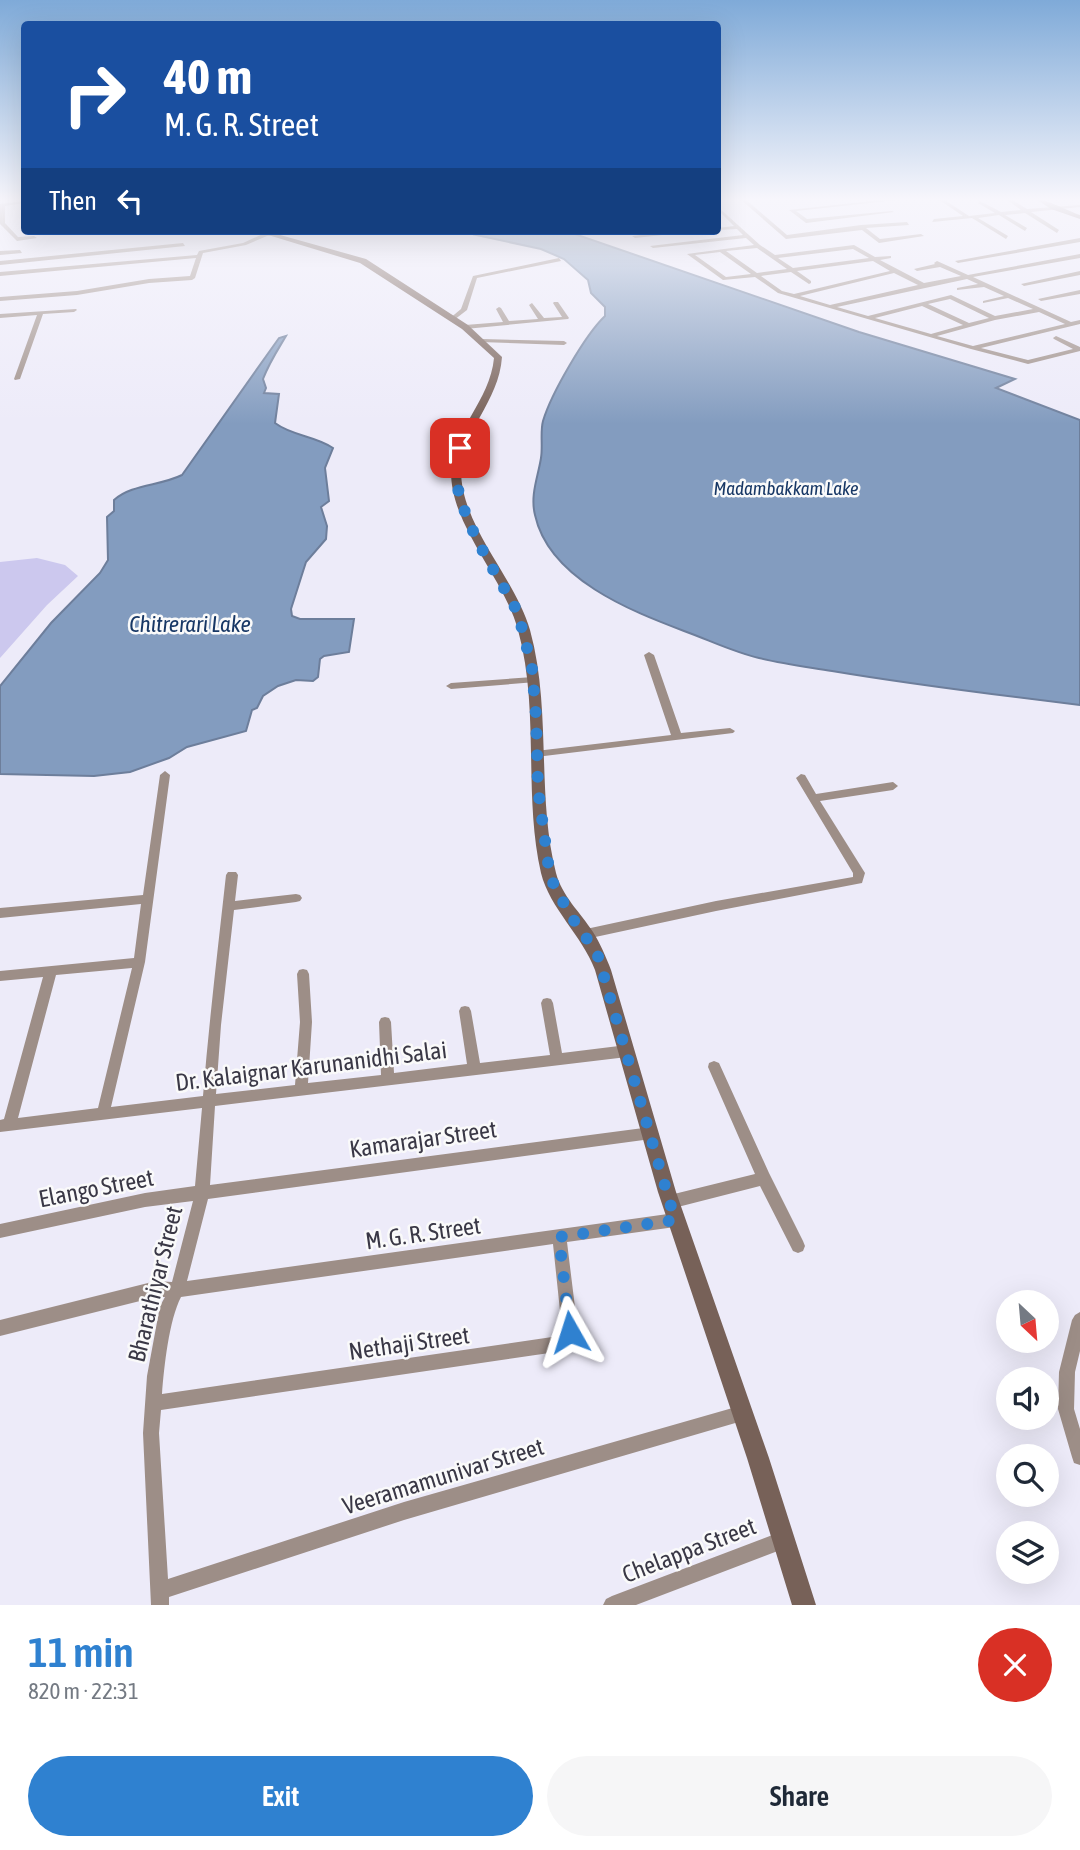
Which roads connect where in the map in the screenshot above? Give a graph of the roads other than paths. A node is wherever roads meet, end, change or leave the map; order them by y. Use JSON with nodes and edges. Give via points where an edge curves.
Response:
{"nodes":[{"id":1,"x":50,"y":274,"type":"edge"},
{"id":2,"x":193,"y":274,"type":"edge"},
{"id":3,"x":383,"y":274,"type":"edge"},
{"id":4,"x":490,"y":274,"type":"edge"},
{"id":5,"x":716,"y":274,"type":"edge"},
{"id":6,"x":762,"y":274,"type":"edge"},
{"id":7,"x":796,"y":274,"type":"edge"},
{"id":8,"x":883,"y":274,"type":"edge"},
{"id":9,"x":901,"y":274,"type":"edge"},
{"id":10,"x":959,"y":274,"type":"edge"},
{"id":11,"x":982,"y":274,"type":"edge"},
{"id":12,"x":1075,"y":274,"type":"edge"},
{"id":13,"x":754,"y":275,"type":"junction"},
{"id":14,"x":965,"y":277,"type":"junction"},
{"id":15,"x":50,"y":278,"type":"dead end"},
{"id":16,"x":809,"y":282,"type":"dead end"},
{"id":17,"x":1024,"y":284,"type":"dead end"},
{"id":18,"x":923,"y":285,"type":"junction"},
{"id":19,"x":983,"y":285,"type":"junction"},
{"id":20,"x":959,"y":289,"type":"dead end"},
{"id":21,"x":1080,"y":292,"type":"edge"},
{"id":22,"x":794,"y":295,"type":"junction"},
{"id":23,"x":1009,"y":296,"type":"junction"},
{"id":24,"x":0,"y":299,"type":"edge"},
{"id":25,"x":1041,"y":299,"type":"dead end"},
{"id":26,"x":985,"y":302,"type":"dead end"},
{"id":27,"x":556,"y":303,"type":"dead end"},
{"id":28,"x":922,"y":304,"type":"junction"},
{"id":29,"x":532,"y":305,"type":"dead end"},
{"id":30,"x":831,"y":306,"type":"junction"},
{"id":31,"x":499,"y":309,"type":"dead end"},
{"id":32,"x":74,"y":310,"type":"dead end"},
{"id":33,"x":1039,"y":310,"type":"junction"},
{"id":34,"x":41,"y":313,"type":"junction"},
{"id":35,"x":4,"y":318,"type":"edge"},
{"id":36,"x":867,"y":318,"type":"junction"},
{"id":37,"x":995,"y":318,"type":"junction"},
{"id":38,"x":452,"y":319,"type":"junction"},
{"id":39,"x":542,"y":320,"type":"junction"},
{"id":40,"x":1080,"y":322,"type":"edge"},
{"id":41,"x":507,"y":323,"type":"junction"},
{"id":42,"x":1070,"y":324,"type":"junction"},
{"id":43,"x":968,"y":325,"type":"junction"},
{"id":44,"x":465,"y":327,"type":"junction"},
{"id":45,"x":930,"y":336,"type":"junction"},
{"id":46,"x":1056,"y":338,"type":"dead end"},
{"id":47,"x":482,"y":341,"type":"junction"},
{"id":48,"x":564,"y":343,"type":"dead end"},
{"id":49,"x":972,"y":348,"type":"junction"},
{"id":50,"x":1079,"y":349,"type":"edge"},
{"id":51,"x":17,"y":379,"type":"dead end"},
{"id":52,"x":649,"y":655,"type":"dead end"},
{"id":53,"x":533,"y":680,"type":"junction"},
{"id":54,"x":451,"y":686,"type":"dead end"},
{"id":55,"x":730,"y":731,"type":"dead end"},
{"id":56,"x":677,"y":737,"type":"junction"},
{"id":57,"x":536,"y":754,"type":"junction"},
{"id":58,"x":165,"y":775,"type":"dead end"},
{"id":59,"x":801,"y":778,"type":"dead end"},
{"id":60,"x":893,"y":786,"type":"dead end"},
{"id":61,"x":814,"y":798,"type":"junction"},
{"id":62,"x":232,"y":875,"type":"dead end"},
{"id":63,"x":296,"y":898,"type":"dead end"},
{"id":64,"x":148,"y":899,"type":"junction"},
{"id":65,"x":228,"y":906,"type":"junction"},
{"id":66,"x":0,"y":913,"type":"edge"},
{"id":67,"x":586,"y":934,"type":"junction"},
{"id":68,"x":139,"y":962,"type":"junction"},
{"id":69,"x":51,"y":970,"type":"junction"},
{"id":70,"x":303,"y":974,"type":"dead end"},
{"id":71,"x":0,"y":975,"type":"edge"},
{"id":72,"x":547,"y":1003,"type":"dead end"},
{"id":73,"x":465,"y":1011,"type":"dead end"},
{"id":74,"x":384,"y":1022,"type":"dead end"},
{"id":75,"x":627,"y":1051,"type":"junction"},
{"id":76,"x":557,"y":1059,"type":"junction"},
{"id":77,"x":714,"y":1067,"type":"dead end"},
{"id":78,"x":474,"y":1069,"type":"junction"},
{"id":79,"x":388,"y":1079,"type":"junction"},
{"id":80,"x":301,"y":1090,"type":"junction"},
{"id":81,"x":210,"y":1101,"type":"junction"},
{"id":82,"x":103,"y":1114,"type":"junction"},
{"id":83,"x":5,"y":1125,"type":"edge"},
{"id":84,"x":650,"y":1133,"type":"junction"},
{"id":85,"x":764,"y":1178,"type":"junction"},
{"id":86,"x":202,"y":1193,"type":"junction"},
{"id":87,"x":673,"y":1211,"type":"junction"},
{"id":88,"x":0,"y":1231,"type":"edge"},
{"id":89,"x":559,"y":1237,"type":"junction"},
{"id":90,"x":798,"y":1246,"type":"dead end"},
{"id":91,"x":177,"y":1290,"type":"junction"},
{"id":92,"x":1080,"y":1320,"type":"edge"},
{"id":93,"x":0,"y":1328,"type":"edge"},
{"id":94,"x":153,"y":1403,"type":"junction"},
{"id":95,"x":743,"y":1413,"type":"junction"},
{"id":96,"x":1080,"y":1457,"type":"edge"},
{"id":97,"x":783,"y":1540,"type":"junction"},
{"id":98,"x":160,"y":1598,"type":"edge"},
{"id":99,"x":612,"y":1605,"type":"edge"},
{"id":100,"x":804,"y":1605,"type":"edge"}],
"edges":[{"from":1,"to":15,"type":"street"},
{"from":2,"to":24,"type":"street","via":[[192,278],[78,293]]},
{"from":3,"to":38,"type":"street"},
{"from":4,"to":38,"type":"street","via":[[475,277],[464,310]]},
{"from":5,"to":13,"type":"street","via":[[721,278]]},
{"from":6,"to":13,"type":"street"},
{"from":7,"to":16,"type":"street"},
{"from":8,"to":22,"type":"street"},
{"from":9,"to":18,"type":"street"},
{"from":10,"to":14,"type":"street"},
{"from":11,"to":14,"type":"street"},
{"from":12,"to":17,"type":"street"},
{"from":13,"to":22,"type":"street","via":[[780,292]]},
{"from":14,"to":18,"type":"street"},
{"from":14,"to":19,"type":"street"},
{"from":18,"to":30,"type":"street"},
{"from":19,"to":20,"type":"street"},
{"from":19,"to":23,"type":"street"},
{"from":21,"to":25,"type":"street"},
{"from":22,"to":30,"type":"street"},
{"from":23,"to":26,"type":"street"},
{"from":23,"to":33,"type":"street"},
{"from":27,"to":39,"type":"street","via":[[566,318]]},
{"from":28,"to":36,"type":"street"},
{"from":28,"to":37,"type":"street","via":[[952,297]]},
{"from":28,"to":43,"type":"street"},
{"from":29,"to":39,"type":"street"},
{"from":30,"to":36,"type":"street"},
{"from":31,"to":41,"type":"street"},
{"from":32,"to":34,"type":"street"},
{"from":33,"to":37,"type":"street"},
{"from":33,"to":42,"type":"street"},
{"from":34,"to":35,"type":"street"},
{"from":34,"to":51,"type":"street"},
{"from":36,"to":45,"type":"street"},
{"from":37,"to":43,"type":"street"},
{"from":38,"to":44,"type":"street"},
{"from":39,"to":41,"type":"street"},
{"from":40,"to":42,"type":"street"},
{"from":41,"to":44,"type":"street"},
{"from":42,"to":49,"type":"street"},
{"from":43,"to":45,"type":"street"},
{"from":44,"to":47,"type":"street"},
{"from":45,"to":49,"type":"street"},
{"from":46,"to":50,"type":"street"},
{"from":47,"to":48,"type":"street"},
{"from":47,"to":53,"type":"street","via":[[499,361],[483,409],[457,455],[456,478],[467,518],[518,613]]},
{"from":49,"to":50,"type":"street","via":[[1022,362],[1069,356]]},
{"from":52,"to":56,"type":"street"},
{"from":53,"to":54,"type":"street"},
{"from":53,"to":57,"type":"street"},
{"from":55,"to":56,"type":"street"},
{"from":56,"to":57,"type":"street"},
{"from":57,"to":67,"type":"street","via":[[550,877]]},
{"from":58,"to":64,"type":"street"},
{"from":59,"to":61,"type":"street"},
{"from":60,"to":61,"type":"street"},
{"from":61,"to":67,"type":"street","via":[[859,873],[855,882]]},
{"from":62,"to":65,"type":"street","name":"Bharathiyar Street"},
{"from":63,"to":65,"type":"street"},
{"from":64,"to":66,"type":"street"},
{"from":64,"to":68,"type":"street"},
{"from":65,"to":81,"type":"street","name":"Bharathiyar Street"},
{"from":67,"to":75,"type":"street","via":[[597,953]]},
{"from":68,"to":69,"type":"street"},
{"from":68,"to":82,"type":"street"},
{"from":69,"to":71,"type":"street"},
{"from":69,"to":83,"type":"street"},
{"from":70,"to":80,"type":"street","via":[[306,1022]]},
{"from":72,"to":76,"type":"street"},
{"from":73,"to":78,"type":"street"},
{"from":74,"to":79,"type":"street"},
{"from":75,"to":76,"type":"street","name":"Dr. Kalaignar Karunanidhi Salai"},
{"from":75,"to":84,"type":"street"},
{"from":76,"to":78,"type":"street","name":"Dr. Kalaignar Karunanidhi Salai"},
{"from":77,"to":85,"type":"street"},
{"from":78,"to":79,"type":"street","name":"Dr. Kalaignar Karunanidhi Salai"},
{"from":79,"to":80,"type":"street","name":"Dr. Kalaignar Karunanidhi Salai"},
{"from":80,"to":81,"type":"street","name":"Dr. Kalaignar Karunanidhi Salai"},
{"from":81,"to":82,"type":"street","name":"Dr. Kalaignar Karunanidhi Salai"},
{"from":81,"to":86,"type":"street","name":"Bharathiyar Street"},
{"from":82,"to":83,"type":"street","name":"Dr. Kalaignar Karunanidhi Salai"},
{"from":84,"to":86,"type":"street","name":"Kamarajar Street"},
{"from":84,"to":87,"type":"street"},
{"from":85,"to":87,"type":"street","name":"M. G. R. Street"},
{"from":85,"to":90,"type":"street"},
{"from":86,"to":88,"type":"street","name":"Elango Street","via":[[145,1200]]},
{"from":86,"to":91,"type":"street","name":"Bharathiyar Street"},
{"from":87,"to":89,"type":"street","name":"M. G. R. Street"},
{"from":87,"to":95,"type":"street"},
{"from":89,"to":91,"type":"street","name":"M. G. R. Street"},
{"from":89,"to":94,"type":"street","name":"Nethaji Street","via":[[570,1332],[564,1343]]},
{"from":91,"to":93,"type":"street","name":"M. G. R. Street","via":[[156,1289]]},
{"from":91,"to":94,"type":"street","name":"Bharathiyar Street","via":[[168,1306]]},
{"from":92,"to":96,"type":"street","via":[[1067,1372],[1066,1409]]},
{"from":94,"to":98,"type":"street","name":"Bharathiyar Street","via":[[150,1433]]},
{"from":95,"to":97,"type":"street"},
{"from":95,"to":98,"type":"street","name":"Veeramamunivar Street","via":[[404,1511]]},
{"from":97,"to":99,"type":"street","name":"Chelappa Street"},
{"from":97,"to":100,"type":"street"}]}
